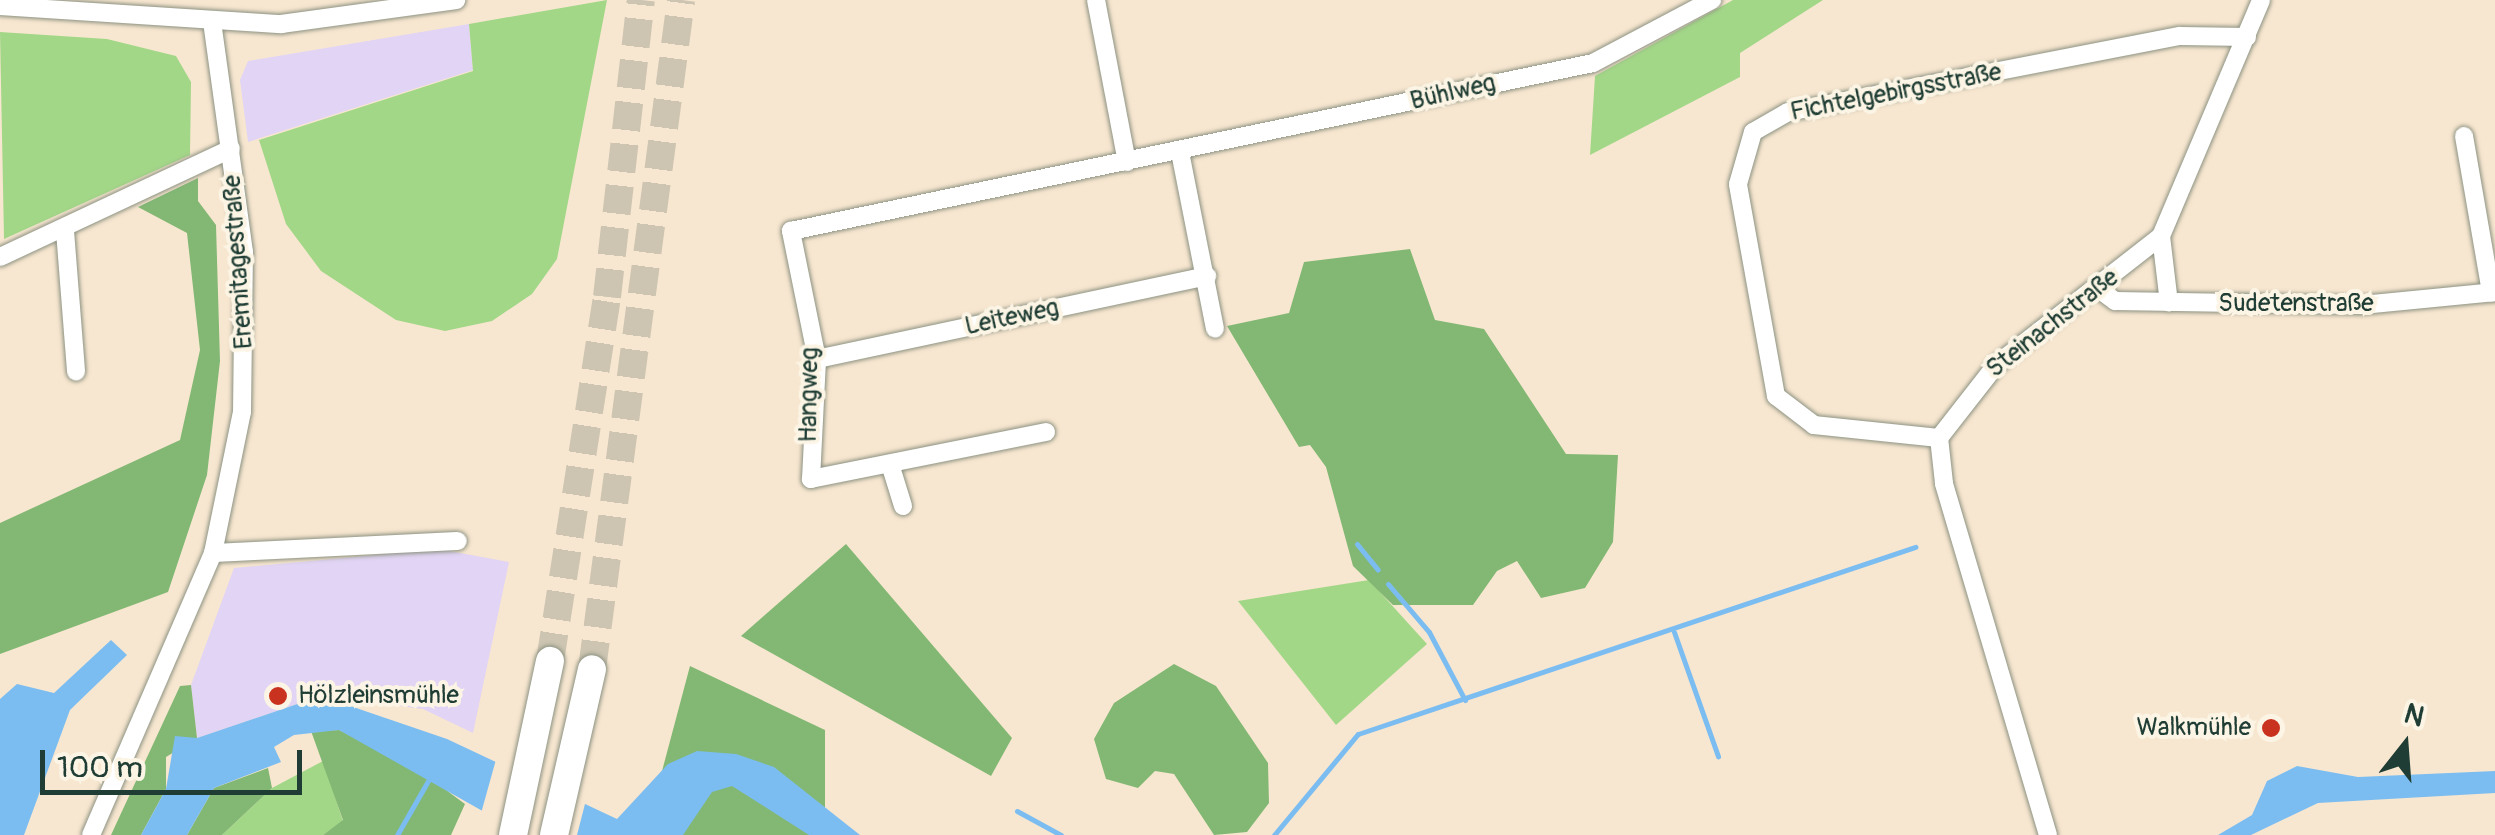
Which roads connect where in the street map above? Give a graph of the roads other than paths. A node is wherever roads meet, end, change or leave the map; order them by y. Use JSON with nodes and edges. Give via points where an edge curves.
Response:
{"nodes":[{"id":1,"x":456,"y":0,"type":"edge"},
{"id":2,"x":1096,"y":0,"type":"edge"},
{"id":3,"x":1712,"y":0,"type":"edge"},
{"id":4,"x":2261,"y":0,"type":"edge"},
{"id":5,"x":0,"y":6,"type":"edge"},
{"id":6,"x":212,"y":22,"type":"junction"},
{"id":7,"x":2247,"y":36,"type":"junction"},
{"id":8,"x":2464,"y":136,"type":"dead end"},
{"id":9,"x":231,"y":149,"type":"junction"},
{"id":10,"x":1180,"y":152,"type":"junction"},
{"id":11,"x":1127,"y":162,"type":"junction"},
{"id":12,"x":64,"y":230,"type":"junction"},
{"id":13,"x":791,"y":231,"type":"joint"},
{"id":14,"x":2161,"y":236,"type":"junction"},
{"id":15,"x":0,"y":257,"type":"edge"},
{"id":16,"x":1208,"y":276,"type":"junction"},
{"id":17,"x":2100,"y":290,"type":"junction"},
{"id":18,"x":2493,"y":292,"type":"edge"},
{"id":19,"x":2170,"y":303,"type":"junction"},
{"id":20,"x":1215,"y":329,"type":"dead end"},
{"id":21,"x":816,"y":359,"type":"junction"},
{"id":22,"x":76,"y":372,"type":"dead end"},
{"id":23,"x":1046,"y":432,"type":"dead end"},
{"id":24,"x":1939,"y":438,"type":"junction"},
{"id":25,"x":890,"y":464,"type":"junction"},
{"id":26,"x":904,"y":506,"type":"dead end"},
{"id":27,"x":458,"y":541,"type":"dead end"},
{"id":28,"x":213,"y":553,"type":"junction"},
{"id":29,"x":550,"y":661,"type":"tunnel mouth"},
{"id":30,"x":592,"y":669,"type":"tunnel mouth"},
{"id":31,"x":92,"y":835,"type":"edge"},
{"id":32,"x":513,"y":835,"type":"edge"},
{"id":33,"x":554,"y":835,"type":"edge"},
{"id":34,"x":2048,"y":835,"type":"edge"}],
"edges":[{"from":1,"to":6,"type":"street","via":[[346,20]]},
{"from":2,"to":11,"type":"street"},
{"from":3,"to":10,"type":"street","name":"Bühlweg","via":[[1593,63]]},
{"from":4,"to":7,"type":"street","name":"Steinachstraße"},
{"from":5,"to":6,"type":"street"},
{"from":6,"to":9,"type":"street","name":"Eremitagestraße"},
{"from":7,"to":14,"type":"street","name":"Steinachstraße"},
{"from":7,"to":24,"type":"street","name":"Fichtelgebirgsstraße","via":[[2180,36],[1788,112],[1752,132],[1738,184],[1776,396],[1814,425]]},
{"from":8,"to":18,"type":"street"},
{"from":9,"to":12,"type":"street"},
{"from":9,"to":28,"type":"street","name":"Eremitagestraße","via":[[246,362]]},
{"from":10,"to":11,"type":"street","name":"Bühlweg"},
{"from":10,"to":16,"type":"street"},
{"from":11,"to":13,"type":"street","name":"Bühlweg"},
{"from":12,"to":15,"type":"street"},
{"from":12,"to":22,"type":"street"},
{"from":13,"to":21,"type":"street","name":"Hangweg"},
{"from":14,"to":17,"type":"street","name":"Steinachstraße"},
{"from":14,"to":19,"type":"street"},
{"from":16,"to":20,"type":"street"},
{"from":16,"to":21,"type":"street","name":"Leiteweg"},
{"from":17,"to":19,"type":"street","name":"Sudetenstraße","via":[[2115,301]]},
{"from":17,"to":24,"type":"street","name":"Steinachstraße","via":[[1996,365]]},
{"from":18,"to":19,"type":"street","name":"Sudetenstraße","via":[[2380,306]]},
{"from":21,"to":25,"type":"street","name":"Hangweg","via":[[807,474],[818,480]]},
{"from":23,"to":25,"type":"street","name":"Hangweg"},
{"from":24,"to":34,"type":"street","via":[[1944,482]]},
{"from":25,"to":26,"type":"street"},
{"from":27,"to":28,"type":"street"},
{"from":28,"to":31,"type":"street","name":"Eremitagestraße"},
{"from":29,"to":32,"type":"highway"},
{"from":30,"to":33,"type":"highway"}]}
